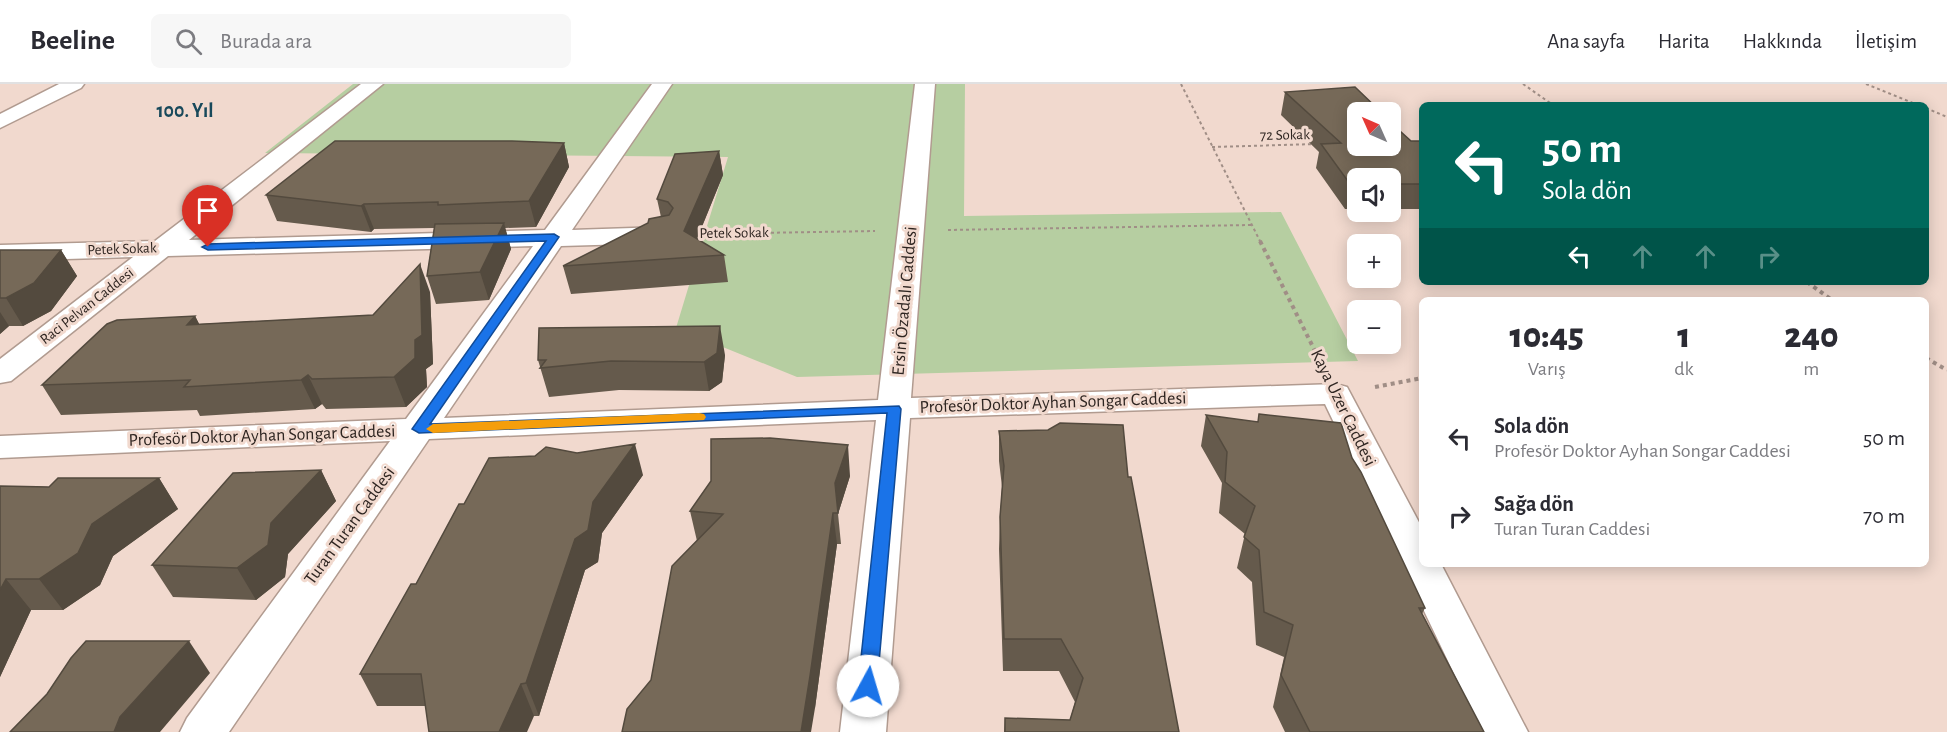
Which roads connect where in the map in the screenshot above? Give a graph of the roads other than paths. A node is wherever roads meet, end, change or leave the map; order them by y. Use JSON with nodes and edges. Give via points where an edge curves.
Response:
{"nodes":[{"id":1,"x":74,"y":84,"type":"edge"},
{"id":2,"x":373,"y":84,"type":"edge"},
{"id":3,"x":662,"y":84,"type":"edge"},
{"id":4,"x":925,"y":84,"type":"edge"},
{"id":5,"x":0,"y":122,"type":"edge"},
{"id":6,"x":663,"y":235,"type":"edge"},
{"id":7,"x":554,"y":237,"type":"junction"},
{"id":8,"x":162,"y":248,"type":"junction"},
{"id":9,"x":0,"y":253,"type":"edge"},
{"id":10,"x":0,"y":374,"type":"edge"},
{"id":11,"x":1336,"y":394,"type":"joint"},
{"id":12,"x":894,"y":409,"type":"junction"},
{"id":13,"x":419,"y":429,"type":"junction"},
{"id":14,"x":0,"y":447,"type":"edge"},
{"id":15,"x":1419,"y":560,"type":"edge"},
{"id":16,"x":1422,"y":567,"type":"edge"},
{"id":17,"x":203,"y":732,"type":"edge"},
{"id":18,"x":863,"y":732,"type":"edge"},
{"id":19,"x":1505,"y":732,"type":"edge"}],
"edges":[{"from":1,"to":5,"type":"street"},
{"from":2,"to":8,"type":"street","name":"Raci Pelvan Caddesi"},
{"from":3,"to":7,"type":"street","name":"Turan Turan Caddesi"},
{"from":4,"to":12,"type":"street","name":"Ersin Özadalı Caddesi"},
{"from":6,"to":7,"type":"street","name":"Petek Sokak"},
{"from":7,"to":8,"type":"street","name":"Petek Sokak"},
{"from":7,"to":13,"type":"street","name":"Turan Turan Caddesi"},
{"from":8,"to":9,"type":"street","name":"Petek Sokak"},
{"from":8,"to":10,"type":"street","name":"Raci Pelvan Caddesi"},
{"from":11,"to":12,"type":"street","name":"Profesör Doktor Ayhan Songar Caddesi"},
{"from":11,"to":15,"type":"street","name":"Kaya Uzer Caddesi"},
{"from":12,"to":13,"type":"street","name":"Profesör Doktor Ayhan Songar Caddesi"},
{"from":12,"to":18,"type":"street","name":"Ersin Özadalı Caddesi"},
{"from":13,"to":14,"type":"street","name":"Profesör Doktor Ayhan Songar Caddesi"},
{"from":13,"to":17,"type":"street","name":"Turan Turan Caddesi"},
{"from":16,"to":19,"type":"street","name":"Kaya Uzer Caddesi"}]}
